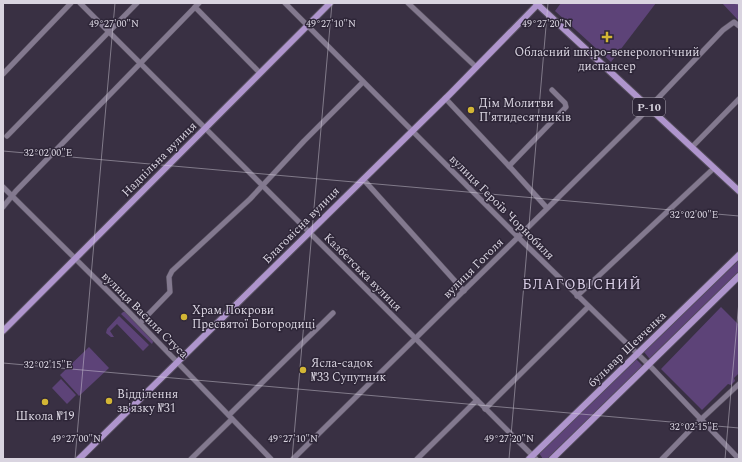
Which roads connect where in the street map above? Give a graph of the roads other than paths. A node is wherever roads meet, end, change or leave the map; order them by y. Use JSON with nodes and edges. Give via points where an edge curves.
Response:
{"nodes":[{"id":1,"x":71,"y":3,"type":"edge"},
{"id":2,"x":80,"y":3,"type":"edge"},
{"id":3,"x":137,"y":3,"type":"edge"},
{"id":4,"x":285,"y":3,"type":"edge"},
{"id":5,"x":330,"y":3,"type":"edge"},
{"id":6,"x":408,"y":3,"type":"edge"},
{"id":7,"x":538,"y":4,"type":"edge"},
{"id":8,"x":197,"y":5,"type":"edge"},
{"id":9,"x":308,"y":26,"type":"junction"},
{"id":10,"x":739,"y":26,"type":"edge"},
{"id":11,"x":109,"y":32,"type":"junction"},
{"id":12,"x":141,"y":64,"type":"junction"},
{"id":13,"x":476,"y":67,"type":"junction"},
{"id":14,"x":260,"y":73,"type":"junction"},
{"id":15,"x":3,"y":74,"type":"edge"},
{"id":16,"x":363,"y":82,"type":"junction"},
{"id":17,"x":552,"y":90,"type":"dead end"},
{"id":18,"x":445,"y":98,"type":"junction"},
{"id":19,"x":739,"y":99,"type":"edge"},
{"id":20,"x":649,"y":108,"type":"junction"},
{"id":21,"x":206,"y":128,"type":"junction"},
{"id":22,"x":412,"y":131,"type":"junction"},
{"id":23,"x":7,"y":136,"type":"dead end"},
{"id":24,"x":692,"y":147,"type":"junction"},
{"id":25,"x":509,"y":166,"type":"junction"},
{"id":26,"x":714,"y":168,"type":"junction"},
{"id":27,"x":363,"y":180,"type":"junction"},
{"id":28,"x":262,"y":186,"type":"junction"},
{"id":29,"x":3,"y":187,"type":"edge"},
{"id":30,"x":739,"y":191,"type":"edge"},
{"id":31,"x":12,"y":196,"type":"junction"},
{"id":32,"x":3,"y":207,"type":"edge"},
{"id":33,"x":547,"y":208,"type":"junction"},
{"id":34,"x":309,"y":233,"type":"junction"},
{"id":35,"x":518,"y":237,"type":"junction"},
{"id":36,"x":739,"y":255,"type":"edge"},
{"id":37,"x":75,"y":258,"type":"junction"},
{"id":38,"x":739,"y":276,"type":"edge"},
{"id":39,"x":464,"y":291,"type":"junction"},
{"id":40,"x":576,"y":296,"type":"junction"},
{"id":41,"x":588,"y":307,"type":"junction"},
{"id":42,"x":333,"y":313,"type":"dead end"},
{"id":43,"x":140,"y":323,"type":"junction"},
{"id":44,"x":3,"y":330,"type":"edge"},
{"id":45,"x":416,"y":339,"type":"junction"},
{"id":46,"x":637,"y":354,"type":"junction"},
{"id":47,"x":178,"y":361,"type":"junction"},
{"id":48,"x":648,"y":365,"type":"junction"},
{"id":49,"x":739,"y":385,"type":"edge"},
{"id":50,"x":477,"y":400,"type":"junction"},
{"id":51,"x":485,"y":409,"type":"junction"},
{"id":52,"x":231,"y":417,"type":"junction"},
{"id":53,"x":701,"y":419,"type":"junction"},
{"id":54,"x":533,"y":458,"type":"edge"},
{"id":55,"x":79,"y":459,"type":"edge"},
{"id":56,"x":191,"y":459,"type":"edge"},
{"id":57,"x":271,"y":459,"type":"edge"},
{"id":58,"x":293,"y":459,"type":"edge"},
{"id":59,"x":417,"y":459,"type":"edge"},
{"id":60,"x":552,"y":459,"type":"edge"},
{"id":61,"x":662,"y":459,"type":"edge"},
{"id":62,"x":739,"y":459,"type":"edge"}],
"edges":[{"from":1,"to":15,"type":"street"},
{"from":2,"to":11,"type":"street","name":"Казбетська вулиця"},
{"from":3,"to":11,"type":"street"},
{"from":4,"to":9,"type":"street","name":"вулиця Героїв Чорнобиля"},
{"from":5,"to":9,"type":"main road","name":"Надпільна вулиця"},
{"from":6,"to":13,"type":"street"},
{"from":7,"to":13,"type":"main road","name":"Благовісна вулиця"},
{"from":7,"to":20,"type":"main road","number":"Р-10"},
{"from":8,"to":12,"type":"street"},
{"from":8,"to":14,"type":"street"},
{"from":9,"to":14,"type":"main road","name":"Надпільна вулиця"},
{"from":9,"to":16,"type":"street","name":"вулиця Героїв Чорнобиля"},
{"from":10,"to":20,"type":"street","name":"вулиця Гоголя","via":[[734,22],[718,34]]},
{"from":11,"to":12,"type":"street","name":"Казбетська вулиця"},
{"from":11,"to":23,"type":"street"},
{"from":12,"to":21,"type":"street","name":"Казбетська вулиця"},
{"from":12,"to":31,"type":"street"},
{"from":13,"to":18,"type":"main road","name":"Благовісна вулиця"},
{"from":14,"to":21,"type":"main road","name":"Надпільна вулиця"},
{"from":16,"to":22,"type":"street","name":"вулиця Героїв Чорнобиля"},
{"from":16,"to":28,"type":"street"},
{"from":17,"to":25,"type":"street","via":[[566,107]]},
{"from":18,"to":22,"type":"main road","name":"Благовісна вулиця"},
{"from":18,"to":25,"type":"street"},
{"from":19,"to":24,"type":"street"},
{"from":20,"to":24,"type":"main road","number":"Р-10"},
{"from":20,"to":33,"type":"street","name":"вулиця Гоголя"},
{"from":21,"to":28,"type":"street","name":"Казбетська вулиця"},
{"from":21,"to":37,"type":"main road","name":"Надпільна вулиця"},
{"from":22,"to":27,"type":"main road","name":"Благовісна вулиця"},
{"from":22,"to":35,"type":"street","name":"вулиця Героїв Чорнобиля"},
{"from":24,"to":26,"type":"main road","number":"Р-10"},
{"from":25,"to":33,"type":"street"},
{"from":26,"to":30,"type":"main road","number":"Р-10"},
{"from":26,"to":40,"type":"street"},
{"from":27,"to":34,"type":"main road","name":"Благовісна вулиця"},
{"from":27,"to":39,"type":"street"},
{"from":28,"to":34,"type":"street","name":"Казбетська вулиця"},
{"from":28,"to":43,"type":"street","via":[[170,274],[170,292]]},
{"from":29,"to":31,"type":"street","name":"вулиця Василя Стуса"},
{"from":31,"to":32,"type":"street"},
{"from":31,"to":37,"type":"street","name":"вулиця Василя Стуса"},
{"from":33,"to":35,"type":"street","name":"вулиця Гоголя"},
{"from":34,"to":45,"type":"street","name":"Казбетська вулиця"},
{"from":34,"to":47,"type":"main road","name":"Благовісна вулиця"},
{"from":35,"to":39,"type":"street","name":"вулиця Гоголя"},
{"from":35,"to":40,"type":"street","name":"вулиця Героїв Чорнобиля"},
{"from":36,"to":46,"type":"main road","name":"бульвар Шевченка"},
{"from":37,"to":43,"type":"street","name":"вулиця Василя Стуса"},
{"from":37,"to":44,"type":"main road","name":"Надпільна вулиця"},
{"from":38,"to":48,"type":"main road"},
{"from":39,"to":45,"type":"street","name":"вулиця Гоголя"},
{"from":40,"to":41,"type":"street","name":"вулиця Героїв Чорнобиля"},
{"from":41,"to":46,"type":"street","name":"вулиця Героїв Чорнобиля"},
{"from":41,"to":51,"type":"street"},
{"from":42,"to":52,"type":"street"},
{"from":43,"to":47,"type":"street","name":"вулиця Василя Стуса"},
{"from":45,"to":50,"type":"street","name":"Казбетська вулиця"},
{"from":45,"to":58,"type":"street","name":"вулиця Гоголя"},
{"from":46,"to":48,"type":"street","name":"вулиця Героїв Чорнобиля"},
{"from":46,"to":54,"type":"main road","name":"бульвар Шевченка"},
{"from":47,"to":52,"type":"street","name":"вулиця Василя Стуса"},
{"from":47,"to":55,"type":"main road","name":"Благовісна вулиця"},
{"from":48,"to":53,"type":"street","name":"вулиця Героїв Чорнобиля"},
{"from":48,"to":60,"type":"main road"},
{"from":49,"to":53,"type":"street"},
{"from":50,"to":51,"type":"street","name":"Казбетська вулиця"},
{"from":50,"to":59,"type":"street"},
{"from":51,"to":54,"type":"street","name":"Казбетська вулиця"},
{"from":52,"to":56,"type":"street"},
{"from":52,"to":57,"type":"street","name":"вулиця Василя Стуса"},
{"from":53,"to":61,"type":"street"},
{"from":53,"to":62,"type":"street","name":"вулиця Героїв Чорнобиля"}]}
